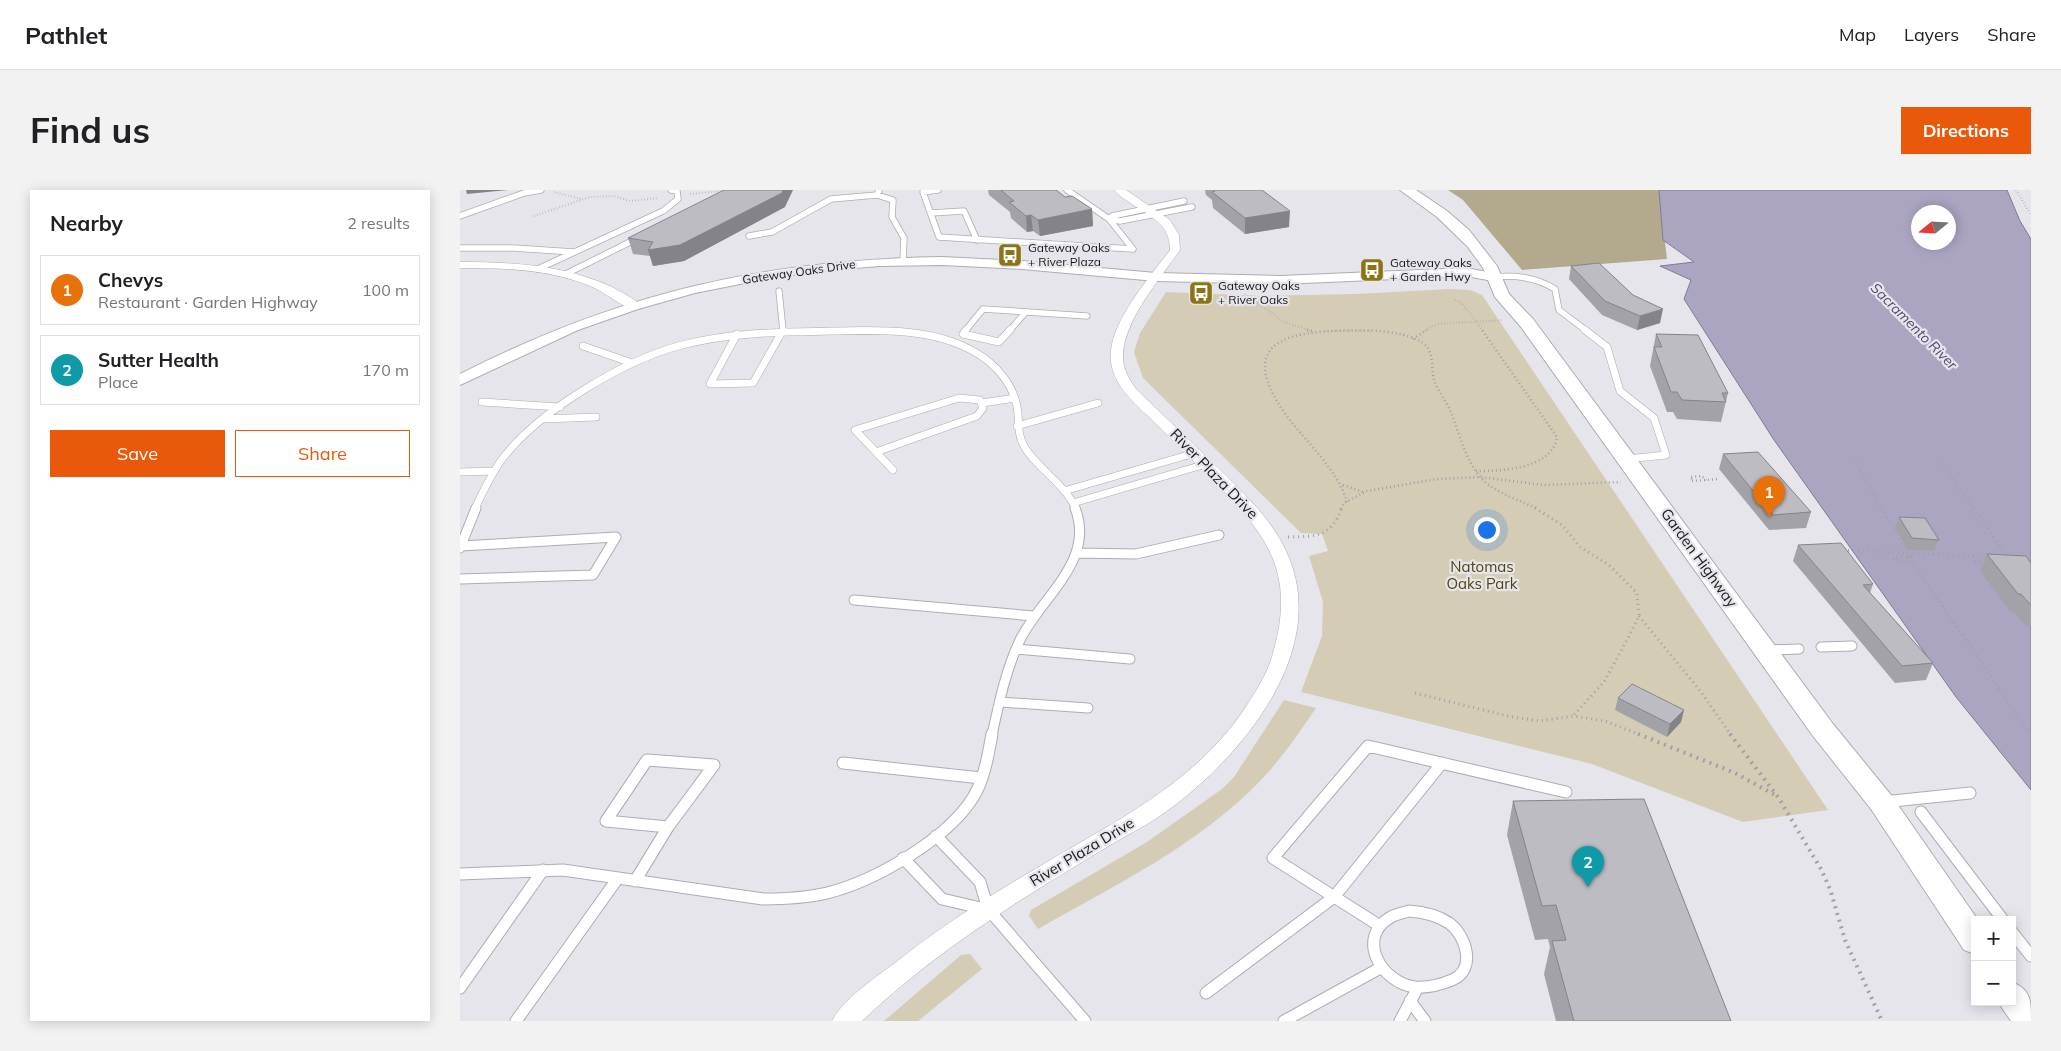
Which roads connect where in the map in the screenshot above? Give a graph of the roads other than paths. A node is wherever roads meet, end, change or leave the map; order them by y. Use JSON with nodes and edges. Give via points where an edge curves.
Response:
{"nodes":[{"id":1,"x":541,"y":190,"type":"edge"},
{"id":2,"x":671,"y":190,"type":"edge"},
{"id":3,"x":938,"y":190,"type":"edge"},
{"id":4,"x":1067,"y":190,"type":"edge"},
{"id":5,"x":1119,"y":190,"type":"edge"},
{"id":6,"x":1407,"y":190,"type":"edge"},
{"id":7,"x":878,"y":192,"type":"edge"},
{"id":8,"x":1184,"y":201,"type":"dead end"},
{"id":9,"x":1192,"y":207,"type":"dead end"},
{"id":10,"x":1150,"y":211,"type":"junction"},
{"id":11,"x":931,"y":213,"type":"junction"},
{"id":12,"x":460,"y":216,"type":"edge"},
{"id":13,"x":1109,"y":220,"type":"junction"},
{"id":14,"x":646,"y":234,"type":"edge"},
{"id":15,"x":749,"y":236,"type":"dead end"},
{"id":16,"x":977,"y":240,"type":"junction"},
{"id":17,"x":460,"y":248,"type":"edge"},
{"id":18,"x":575,"y":252,"type":"junction"},
{"id":19,"x":902,"y":262,"type":"junction"},
{"id":20,"x":460,"y":265,"type":"edge"},
{"id":21,"x":538,"y":269,"type":"junction"},
{"id":22,"x":566,"y":274,"type":"junction"},
{"id":23,"x":1493,"y":276,"type":"junction"},
{"id":24,"x":1156,"y":277,"type":"junction"},
{"id":25,"x":779,"y":291,"type":"dead end"},
{"id":26,"x":635,"y":306,"type":"junction"},
{"id":27,"x":1026,"y":312,"type":"junction"},
{"id":28,"x":1087,"y":316,"type":"dead end"},
{"id":29,"x":783,"y":332,"type":"junction"},
{"id":30,"x":737,"y":334,"type":"junction"},
{"id":31,"x":979,"y":338,"type":"junction"},
{"id":32,"x":963,"y":345,"type":"junction"},
{"id":33,"x":583,"y":346,"type":"dead end"},
{"id":34,"x":632,"y":364,"type":"junction"},
{"id":35,"x":460,"y":380,"type":"edge"},
{"id":36,"x":1015,"y":398,"type":"junction"},
{"id":37,"x":482,"y":402,"type":"dead end"},
{"id":38,"x":982,"y":403,"type":"junction"},
{"id":39,"x":1098,"y":403,"type":"dead end"},
{"id":40,"x":560,"y":407,"type":"junction"},
{"id":41,"x":596,"y":417,"type":"dead end"},
{"id":42,"x":542,"y":420,"type":"junction"},
{"id":43,"x":1017,"y":426,"type":"junction"},
{"id":44,"x":876,"y":452,"type":"junction"},
{"id":45,"x":1201,"y":459,"type":"junction"},
{"id":46,"x":1627,"y":459,"type":"junction"},
{"id":47,"x":894,"y":470,"type":"dead end"},
{"id":48,"x":494,"y":471,"type":"junction"},
{"id":49,"x":460,"y":472,"type":"edge"},
{"id":50,"x":1064,"y":491,"type":"junction"},
{"id":51,"x":1073,"y":503,"type":"junction"},
{"id":52,"x":1219,"y":535,"type":"dead end"},
{"id":53,"x":461,"y":547,"type":"edge"},
{"id":54,"x":1077,"y":553,"type":"junction"},
{"id":55,"x":460,"y":579,"type":"edge"},
{"id":56,"x":854,"y":600,"type":"dead end"},
{"id":57,"x":1034,"y":616,"type":"junction"},
{"id":58,"x":1852,"y":646,"type":"dead end"},
{"id":59,"x":1822,"y":647,"type":"dead end"},
{"id":60,"x":1016,"y":649,"type":"junction"},
{"id":61,"x":1799,"y":649,"type":"dead end"},
{"id":62,"x":1766,"y":651,"type":"junction"},
{"id":63,"x":1130,"y":659,"type":"dead end"},
{"id":64,"x":1000,"y":702,"type":"junction"},
{"id":65,"x":1088,"y":708,"type":"dead end"},
{"id":66,"x":1442,"y":763,"type":"junction"},
{"id":67,"x":843,"y":764,"type":"dead end"},
{"id":68,"x":981,"y":778,"type":"junction"},
{"id":69,"x":1566,"y":792,"type":"dead end"},
{"id":70,"x":1970,"y":793,"type":"dead end"},
{"id":71,"x":1881,"y":802,"type":"junction"},
{"id":72,"x":1921,"y":812,"type":"dead end"},
{"id":73,"x":668,"y":828,"type":"junction"},
{"id":74,"x":936,"y":836,"type":"junction"},
{"id":75,"x":903,"y":858,"type":"junction"},
{"id":76,"x":543,"y":870,"type":"junction"},
{"id":77,"x":460,"y":874,"type":"edge"},
{"id":78,"x":618,"y":878,"type":"junction"},
{"id":79,"x":635,"y":881,"type":"junction"},
{"id":80,"x":1334,"y":897,"type":"junction"},
{"id":81,"x":988,"y":910,"type":"junction"},
{"id":82,"x":2000,"y":916,"type":"edge"},
{"id":83,"x":1380,"y":926,"type":"junction"},
{"id":84,"x":1971,"y":935,"type":"edge"},
{"id":85,"x":2016,"y":937,"type":"edge"},
{"id":86,"x":2031,"y":956,"type":"edge"},
{"id":87,"x":1382,"y":967,"type":"junction"},
{"id":88,"x":460,"y":988,"type":"edge"},
{"id":89,"x":1417,"y":989,"type":"junction"},
{"id":90,"x":1206,"y":992,"type":"dead end"},
{"id":91,"x":1410,"y":1001,"type":"junction"},
{"id":92,"x":2016,"y":1002,"type":"edge"},
{"id":93,"x":516,"y":1021,"type":"edge"},
{"id":94,"x":845,"y":1021,"type":"edge"},
{"id":95,"x":1085,"y":1021,"type":"edge"},
{"id":96,"x":1284,"y":1021,"type":"edge"},
{"id":97,"x":1400,"y":1021,"type":"edge"},
{"id":98,"x":1425,"y":1021,"type":"edge"},
{"id":99,"x":2030,"y":1021,"type":"edge"}],
"edges":[{"from":1,"to":12,"type":"lane"},
{"from":2,"to":18,"type":"lane","via":[[677,192],[678,199],[663,211]]},
{"from":3,"to":11,"type":"lane","via":[[923,192]]},
{"from":4,"to":13,"type":"lane"},
{"from":5,"to":10,"type":"street","name":"River Plaza Drive"},
{"from":6,"to":23,"type":"main road","name":"Garden Highway","via":[[1439,212],[1468,239]]},
{"from":7,"to":15,"type":"lane","via":[[831,199],[772,232]]},
{"from":7,"to":19,"type":"lane","via":[[893,200],[892,217],[904,238]]},
{"from":8,"to":10,"type":"lane"},
{"from":9,"to":10,"type":"lane"},
{"from":10,"to":13,"type":"lane","via":[[1120,221]]},
{"from":10,"to":13,"type":"lane","via":[[1112,216]]},
{"from":10,"to":24,"type":"street","name":"River Plaza Drive","via":[[1171,228],[1176,242],[1175,250]]},
{"from":11,"to":16,"type":"lane","via":[[940,237]]},
{"from":11,"to":16,"type":"lane","via":[[964,211]]},
{"from":13,"to":16,"type":"lane","via":[[1133,249]]},
{"from":14,"to":22,"type":"lane"},
{"from":17,"to":18,"type":"lane"},
{"from":18,"to":21,"type":"lane"},
{"from":19,"to":24,"type":"street","name":"Gateway Oaks Drive","via":[[988,263]]},
{"from":19,"to":26,"type":"street","name":"Gateway Oaks Drive","via":[[762,276]]},
{"from":20,"to":21,"type":"street"},
{"from":21,"to":22,"type":"street"},
{"from":22,"to":26,"type":"street","via":[[602,285]]},
{"from":23,"to":24,"type":"street","name":"Gateway Oaks Drive","via":[[1471,281],[1286,290],[1182,284]]},
{"from":23,"to":46,"type":"main road","name":"Garden Highway","via":[[1498,288]]},
{"from":23,"to":46,"type":"lane","via":[[1520,275],[1548,284],[1555,289],[1559,310],[1607,347],[1620,391],[1654,418],[1666,455]]},
{"from":24,"to":45,"type":"street","name":"River Plaza Drive","via":[[1122,330],[1116,358],[1120,374],[1130,391]]},
{"from":25,"to":29,"type":"lane"},
{"from":26,"to":35,"type":"street","name":"Gateway Oaks Drive","via":[[546,337]]},
{"from":27,"to":28,"type":"lane"},
{"from":27,"to":31,"type":"lane","via":[[999,342]]},
{"from":27,"to":31,"type":"lane","via":[[983,309],[963,334]]},
{"from":29,"to":30,"type":"lane"},
{"from":29,"to":30,"type":"lane","via":[[754,382],[710,384]]},
{"from":29,"to":32,"type":"lane","via":[[880,331]]},
{"from":30,"to":34,"type":"lane","via":[[691,343]]},
{"from":31,"to":32,"type":"lane"},
{"from":32,"to":36,"type":"lane","via":[[980,354],[1000,372]]},
{"from":33,"to":34,"type":"lane"},
{"from":34,"to":40,"type":"lane"},
{"from":36,"to":38,"type":"lane"},
{"from":36,"to":43,"type":"lane"},
{"from":37,"to":40,"type":"lane"},
{"from":38,"to":44,"type":"lane","via":[[981,412],[967,420]]},
{"from":38,"to":44,"type":"lane","via":[[975,398],[959,398],[855,430]]},
{"from":39,"to":43,"type":"lane"},
{"from":40,"to":42,"type":"lane"},
{"from":41,"to":42,"type":"lane"},
{"from":42,"to":48,"type":"lane"},
{"from":43,"to":50,"type":"lane","via":[[1026,450]]},
{"from":44,"to":47,"type":"lane"},
{"from":45,"to":50,"type":"lane"},
{"from":45,"to":51,"type":"lane"},
{"from":45,"to":81,"type":"street","name":"River Plaza Drive","via":[[1250,508],[1273,540],[1285,568],[1290,591],[1290,615],[1278,666],[1265,694],[1225,749],[1165,802]]},
{"from":46,"to":62,"type":"main road","name":"Garden Highway"},
{"from":48,"to":49,"type":"lane"},
{"from":48,"to":53,"type":"lane"},
{"from":50,"to":51,"type":"lane"},
{"from":51,"to":54,"type":"lane","via":[[1081,530]]},
{"from":52,"to":54,"type":"lane","via":[[1136,554]]},
{"from":53,"to":55,"type":"lane","via":[[616,537],[593,575]]},
{"from":54,"to":57,"type":"lane","via":[[1067,574]]},
{"from":56,"to":57,"type":"lane"},
{"from":57,"to":60,"type":"lane"},
{"from":58,"to":59,"type":"lane"},
{"from":60,"to":63,"type":"lane"},
{"from":60,"to":64,"type":"lane"},
{"from":61,"to":62,"type":"lane"},
{"from":62,"to":71,"type":"main road","name":"Garden Highway","via":[[1823,730]]},
{"from":64,"to":65,"type":"lane"},
{"from":64,"to":68,"type":"lane"},
{"from":66,"to":69,"type":"lane"},
{"from":66,"to":80,"type":"lane"},
{"from":66,"to":80,"type":"lane","via":[[1368,746],[1273,858]]},
{"from":67,"to":68,"type":"lane"},
{"from":68,"to":74,"type":"lane","via":[[976,793],[962,814]]},
{"from":70,"to":71,"type":"lane"},
{"from":71,"to":84,"type":"main road","name":"Garden Highway"},
{"from":72,"to":82,"type":"lane"},
{"from":73,"to":73,"type":"lane","via":[[606,821],[647,760],[714,765]]},
{"from":73,"to":79,"type":"lane"},
{"from":74,"to":75,"type":"lane"},
{"from":74,"to":81,"type":"lane","via":[[980,882]]},
{"from":75,"to":79,"type":"lane","via":[[881,873],[848,888],[787,900]]},
{"from":75,"to":81,"type":"lane","via":[[942,899]]},
{"from":76,"to":77,"type":"lane"},
{"from":76,"to":78,"type":"lane"},
{"from":76,"to":88,"type":"lane"},
{"from":78,"to":79,"type":"lane"},
{"from":78,"to":93,"type":"lane"},
{"from":80,"to":83,"type":"lane"},
{"from":80,"to":90,"type":"lane"},
{"from":81,"to":94,"type":"street","name":"River Plaza Drive","via":[[930,948]]},
{"from":81,"to":95,"type":"lane"},
{"from":83,"to":87,"type":"lane","via":[[1372,947],[1376,962]]},
{"from":83,"to":89,"type":"lane","via":[[1390,917],[1419,911],[1444,919],[1456,928],[1466,944],[1466,965],[1458,977],[1440,987]]},
{"from":85,"to":86,"type":"lane"},
{"from":87,"to":89,"type":"lane","via":[[1391,978]]},
{"from":87,"to":96,"type":"lane"},
{"from":89,"to":91,"type":"lane"},
{"from":91,"to":97,"type":"lane"},
{"from":91,"to":98,"type":"lane"},
{"from":92,"to":99,"type":"main road"}]}
